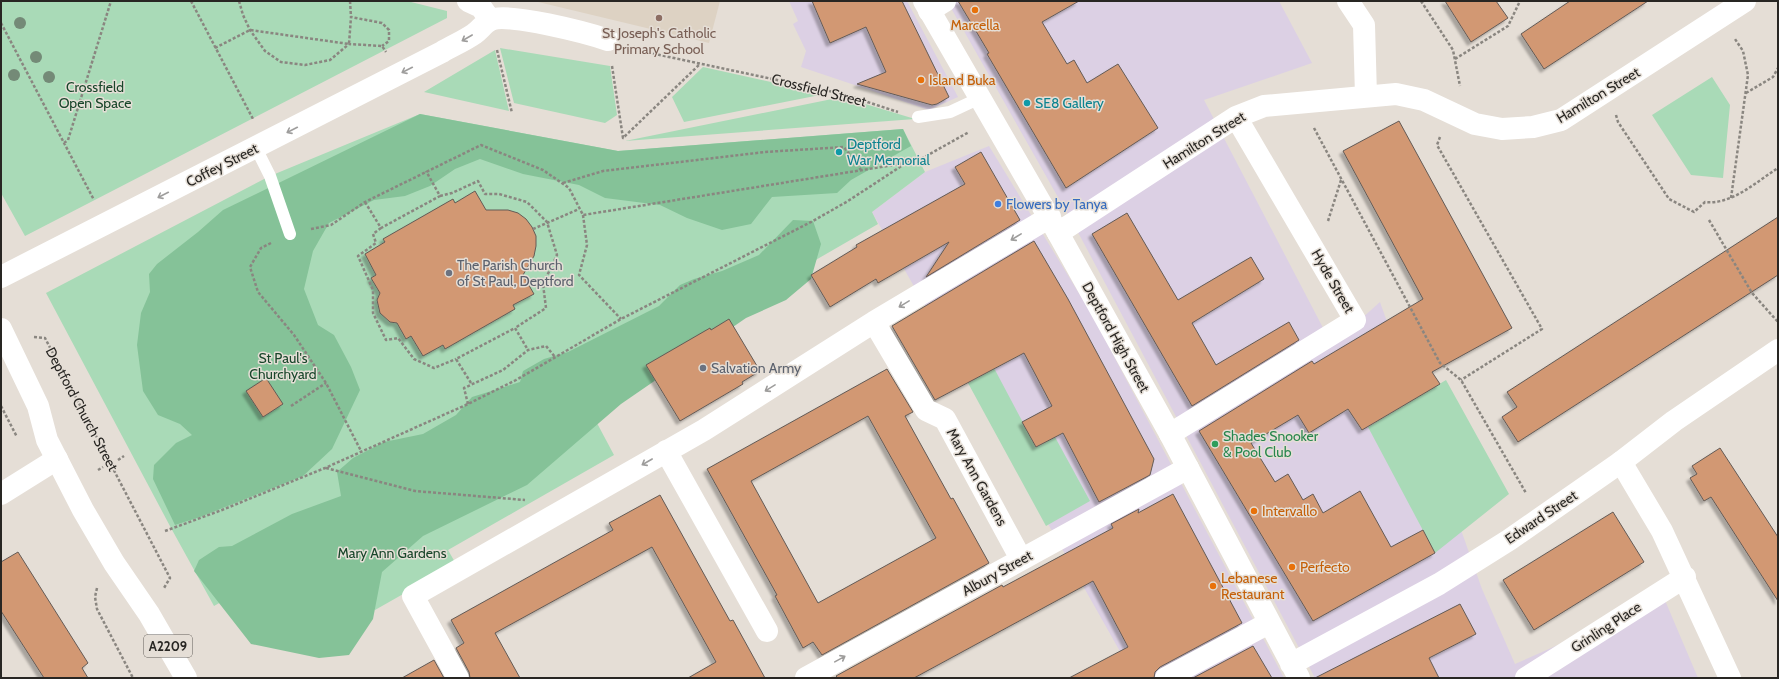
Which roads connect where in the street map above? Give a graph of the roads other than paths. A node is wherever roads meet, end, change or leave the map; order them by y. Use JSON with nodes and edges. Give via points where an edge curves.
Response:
{"nodes":[{"id":1,"x":468,"y":1,"type":"edge"},
{"id":2,"x":1348,"y":1,"type":"edge"},
{"id":3,"x":1745,"y":1,"type":"edge"},
{"id":4,"x":932,"y":4,"type":"edge"},
{"id":5,"x":490,"y":20,"type":"junction"},
{"id":6,"x":608,"y":40,"type":"road end"},
{"id":7,"x":1366,"y":96,"type":"junction"},
{"id":8,"x":980,"y":98,"type":"junction"},
{"id":9,"x":918,"y":117,"type":"road end"},
{"id":10,"x":1236,"y":117,"type":"junction"},
{"id":11,"x":256,"y":148,"type":"junction"},
{"id":12,"x":1054,"y":225,"type":"junction"},
{"id":13,"x":290,"y":234,"type":"road end"},
{"id":14,"x":1,"y":277,"type":"edge"},
{"id":15,"x":874,"y":322,"type":"junction"},
{"id":16,"x":2,"y":331,"type":"edge"},
{"id":17,"x":1778,"y":350,"type":"edge"},
{"id":18,"x":1170,"y":434,"type":"junction"},
{"id":19,"x":666,"y":451,"type":"junction"},
{"id":20,"x":56,"y":459,"type":"junction"},
{"id":21,"x":1621,"y":462,"type":"junction"},
{"id":22,"x":1188,"y":468,"type":"junction"},
{"id":23,"x":1,"y":494,"type":"edge"},
{"id":24,"x":1021,"y":559,"type":"junction"},
{"id":25,"x":1685,"y":576,"type":"junction"},
{"id":26,"x":1269,"y":623,"type":"junction"},
{"id":27,"x":767,"y":631,"type":"dead end"},
{"id":28,"x":1295,"y":671,"type":"edge"},
{"id":29,"x":186,"y":678,"type":"edge"},
{"id":30,"x":458,"y":678,"type":"edge"},
{"id":31,"x":806,"y":678,"type":"edge"},
{"id":32,"x":1166,"y":678,"type":"edge"},
{"id":33,"x":1526,"y":678,"type":"edge"},
{"id":34,"x":1730,"y":678,"type":"edge"}],
"edges":[{"from":1,"to":5,"type":"street","via":[[481,7]]},
{"from":2,"to":7,"type":"street","via":[[1364,25]]},
{"from":3,"to":7,"type":"street","name":"Hamilton Street","via":[[1561,120],[1533,127],[1502,129],[1475,124],[1424,100],[1396,94]]},
{"from":4,"to":8,"type":"street","name":"Deptford High Street"},
{"from":5,"to":6,"type":"street","via":[[511,17],[558,26]]},
{"from":5,"to":11,"type":"street","name":"Coffey Street","one_way":true,"via":[[473,34],[442,52]]},
{"from":7,"to":10,"type":"street","name":"Hamilton Street","via":[[1264,106]]},
{"from":8,"to":9,"type":"lane","via":[[950,112]]},
{"from":8,"to":12,"type":"street","name":"Deptford High Street"},
{"from":10,"to":12,"type":"street","name":"Hamilton Street"},
{"from":10,"to":18,"type":"street","name":"Hyde Street","via":[[1356,320]]},
{"from":11,"to":13,"type":"lane","via":[[270,176]]},
{"from":11,"to":14,"type":"street","name":"Coffey Street","one_way":true},
{"from":12,"to":15,"type":"street","one_way":true},
{"from":12,"to":18,"type":"street","name":"Deptford High Street"},
{"from":15,"to":19,"type":"street","one_way":true,"via":[[704,430]]},
{"from":15,"to":24,"type":"street","name":"Mary Ann Gardens","via":[[926,410],[945,419]]},
{"from":16,"to":20,"type":"street","number":"A2209","via":[[38,406],[47,440]]},
{"from":17,"to":21,"type":"street","name":"Edward Street","via":[[1674,421]]},
{"from":18,"to":22,"type":"street","name":"Deptford High Street"},
{"from":19,"to":27,"type":"street"},
{"from":19,"to":30,"type":"street","one_way":true,"via":[[413,596]]},
{"from":20,"to":23,"type":"street"},
{"from":20,"to":29,"type":"street","number":"A2209","via":[[114,563],[149,614]]},
{"from":21,"to":25,"type":"street"},
{"from":21,"to":28,"type":"street","name":"Edward Street","via":[[1509,540]]},
{"from":22,"to":24,"type":"street","name":"Albury Street"},
{"from":22,"to":26,"type":"street","name":"Deptford High Street"},
{"from":31,"to":24,"type":"street","name":"Albury Street","one_way":true},
{"from":25,"to":33,"type":"street","name":"Grinling Place"},
{"from":25,"to":34,"type":"street"},
{"from":26,"to":28,"type":"street","name":"Deptford High Street"},
{"from":26,"to":32,"type":"street"}]}
